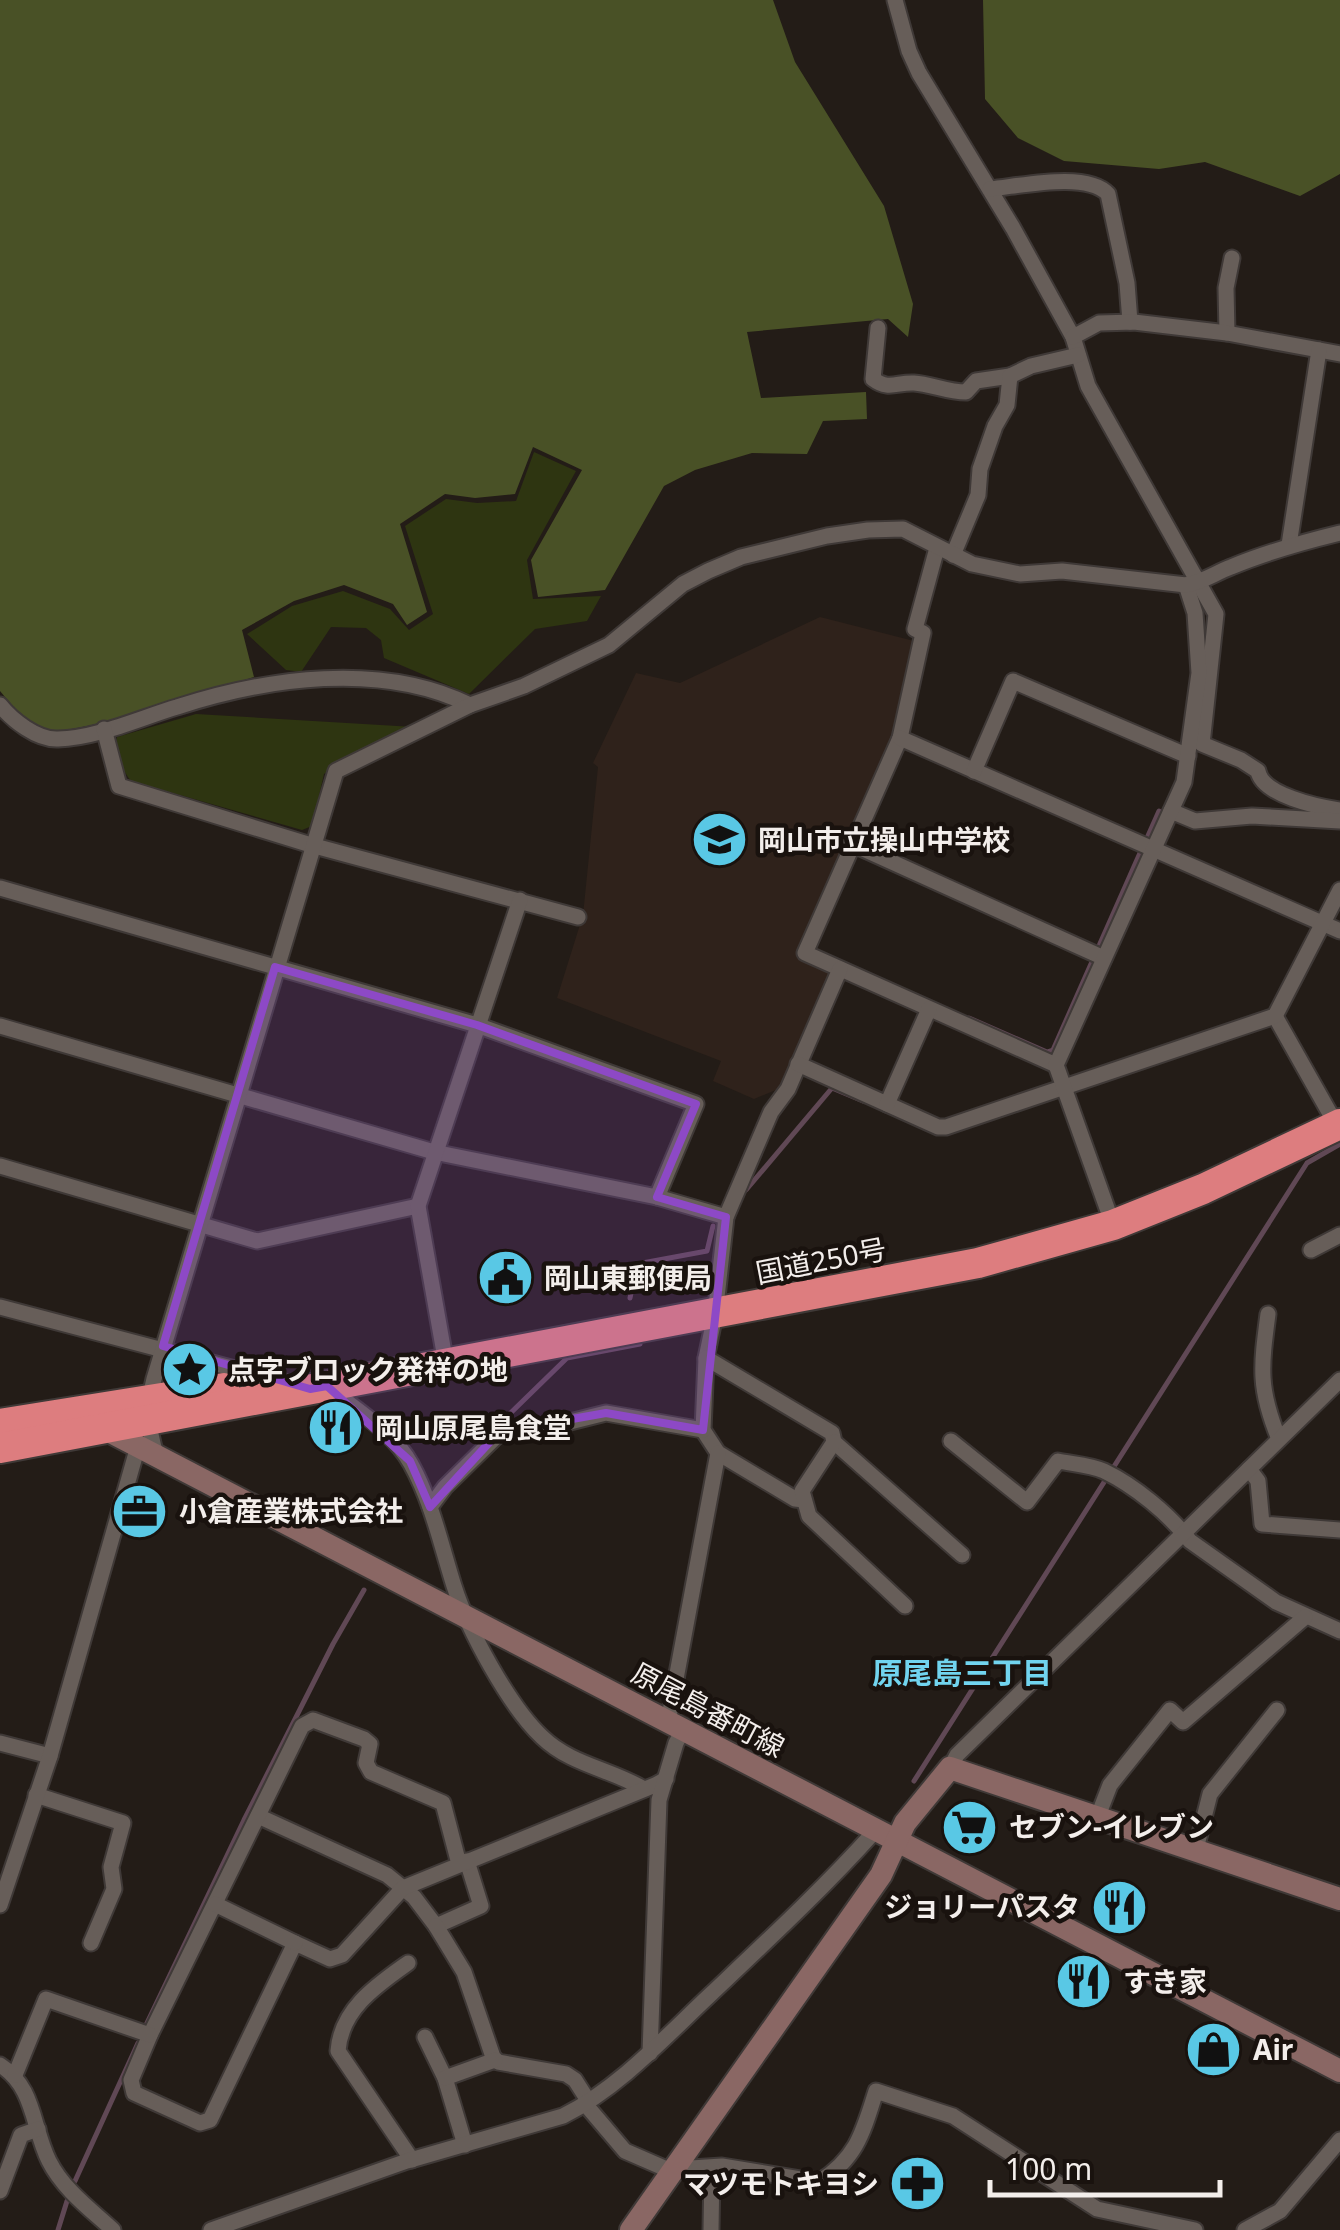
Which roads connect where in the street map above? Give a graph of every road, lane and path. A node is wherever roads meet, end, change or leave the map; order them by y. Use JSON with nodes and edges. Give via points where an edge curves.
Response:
{"nodes":[{"id":1,"x":896,"y":0,"type":"edge"},
{"id":2,"x":990,"y":189,"type":"junction"},
{"id":3,"x":1232,"y":258,"type":"dead end"},
{"id":4,"x":1130,"y":322,"type":"junction"},
{"id":5,"x":878,"y":328,"type":"dead end"},
{"id":6,"x":1227,"y":333,"type":"junction"},
{"id":7,"x":1073,"y":337,"type":"junction"},
{"id":8,"x":1319,"y":350,"type":"junction"},
{"id":9,"x":1078,"y":354,"type":"junction"},
{"id":10,"x":1340,"y":354,"type":"edge"},
{"id":11,"x":1010,"y":376,"type":"junction"},
{"id":12,"x":1340,"y":532,"type":"edge"},
{"id":13,"x":1288,"y":546,"type":"junction"},
{"id":14,"x":945,"y":551,"type":"junction"},
{"id":15,"x":1193,"y":584,"type":"junction"},
{"id":16,"x":470,"y":705,"type":"junction"},
{"id":17,"x":2,"y":714,"type":"edge"},
{"id":18,"x":104,"y":730,"type":"junction"},
{"id":19,"x":900,"y":738,"type":"junction"},
{"id":20,"x":1188,"y":756,"type":"junction"},
{"id":21,"x":974,"y":771,"type":"junction"},
{"id":22,"x":1340,"y":810,"type":"edge"},
{"id":23,"x":1171,"y":811,"type":"junction"},
{"id":24,"x":1340,"y":822,"type":"edge"},
{"id":25,"x":852,"y":844,"type":"junction"},
{"id":26,"x":311,"y":845,"type":"junction"},
{"id":27,"x":1153,"y":849,"type":"junction"},
{"id":28,"x":0,"y":888,"type":"edge"},
{"id":29,"x":1340,"y":890,"type":"edge"},
{"id":30,"x":520,"y":900,"type":"junction"},
{"id":31,"x":578,"y":917,"type":"dead end"},
{"id":32,"x":1322,"y":923,"type":"junction"},
{"id":33,"x":1340,"y":931,"type":"edge"},
{"id":34,"x":1098,"y":956,"type":"junction"},
{"id":35,"x":275,"y":967,"type":"junction"},
{"id":36,"x":840,"y":969,"type":"junction"},
{"id":37,"x":929,"y":1009,"type":"junction"},
{"id":38,"x":1275,"y":1016,"type":"junction"},
{"id":39,"x":477,"y":1025,"type":"junction"},
{"id":40,"x":0,"y":1026,"type":"edge"},
{"id":41,"x":798,"y":1064,"type":"junction"},
{"id":42,"x":1056,"y":1065,"type":"junction"},
{"id":43,"x":1064,"y":1086,"type":"junction"},
{"id":44,"x":237,"y":1094,"type":"junction"},
{"id":45,"x":887,"y":1104,"type":"junction"},
{"id":46,"x":1336,"y":1117,"type":"edge"},
{"id":47,"x":434,"y":1152,"type":"junction"},
{"id":48,"x":0,"y":1166,"type":"edge"},
{"id":49,"x":657,"y":1197,"type":"junction"},
{"id":50,"x":418,"y":1206,"type":"junction"},
{"id":51,"x":726,"y":1217,"type":"junction"},
{"id":52,"x":1110,"y":1218,"type":"junction"},
{"id":53,"x":200,"y":1224,"type":"junction"},
{"id":54,"x":1340,"y":1235,"type":"edge"},
{"id":55,"x":1311,"y":1250,"type":"dead end"},
{"id":56,"x":0,"y":1306,"type":"edge"},
{"id":57,"x":716,"y":1308,"type":"junction"},
{"id":58,"x":1268,"y":1314,"type":"dead end"},
{"id":59,"x":164,"y":1349,"type":"junction"},
{"id":60,"x":445,"y":1356,"type":"junction"},
{"id":61,"x":706,"y":1358,"type":"junction"},
{"id":62,"x":278,"y":1380,"type":"junction"},
{"id":63,"x":1340,"y":1380,"type":"edge"},
{"id":64,"x":318,"y":1388,"type":"junction"},
{"id":65,"x":44,"y":1416,"type":"junction"},
{"id":66,"x":0,"y":1424,"type":"edge"},
{"id":67,"x":103,"y":1428,"type":"junction"},
{"id":68,"x":702,"y":1430,"type":"junction"},
{"id":69,"x":148,"y":1431,"type":"junction"},
{"id":70,"x":1279,"y":1439,"type":"junction"},
{"id":71,"x":951,"y":1441,"type":"dead end"},
{"id":72,"x":834,"y":1442,"type":"junction"},
{"id":73,"x":0,"y":1448,"type":"edge"},
{"id":74,"x":718,"y":1454,"type":"junction"},
{"id":75,"x":1249,"y":1469,"type":"junction"},
{"id":76,"x":804,"y":1500,"type":"junction"},
{"id":77,"x":428,"y":1503,"type":"junction"},
{"id":78,"x":1340,"y":1530,"type":"edge"},
{"id":79,"x":1183,"y":1532,"type":"junction"},
{"id":80,"x":962,"y":1555,"type":"dead end"},
{"id":81,"x":905,"y":1606,"type":"dead end"},
{"id":82,"x":1305,"y":1616,"type":"junction"},
{"id":83,"x":468,"y":1618,"type":"junction"},
{"id":84,"x":1340,"y":1631,"type":"edge"},
{"id":85,"x":1277,"y":1710,"type":"dead end"},
{"id":86,"x":676,"y":1726,"type":"junction"},
{"id":87,"x":0,"y":1743,"type":"edge"},
{"id":88,"x":50,"y":1756,"type":"junction"},
{"id":89,"x":950,"y":1768,"type":"junction"},
{"id":90,"x":666,"y":1778,"type":"junction"},
{"id":91,"x":644,"y":1789,"type":"junction"},
{"id":92,"x":36,"y":1795,"type":"junction"},
{"id":93,"x":258,"y":1816,"type":"junction"},
{"id":94,"x":1098,"y":1816,"type":"junction"},
{"id":95,"x":875,"y":1830,"type":"junction"},
{"id":96,"x":897,"y":1842,"type":"junction"},
{"id":97,"x":1196,"y":1850,"type":"junction"},
{"id":98,"x":463,"y":1863,"type":"junction"},
{"id":99,"x":402,"y":1888,"type":"junction"},
{"id":100,"x":1340,"y":1899,"type":"edge"},
{"id":101,"x":215,"y":1904,"type":"junction"},
{"id":102,"x":0,"y":1905,"type":"edge"},
{"id":103,"x":436,"y":1926,"type":"junction"},
{"id":104,"x":296,"y":1942,"type":"junction"},
{"id":105,"x":91,"y":1943,"type":"dead end"},
{"id":106,"x":408,"y":1962,"type":"dead end"},
{"id":107,"x":150,"y":2036,"type":"junction"},
{"id":108,"x":424,"y":2037,"type":"dead end"},
{"id":109,"x":650,"y":2052,"type":"junction"},
{"id":110,"x":496,"y":2060,"type":"junction"},
{"id":111,"x":0,"y":2065,"type":"edge"},
{"id":112,"x":1340,"y":2071,"type":"edge"},
{"id":113,"x":15,"y":2075,"type":"junction"},
{"id":114,"x":444,"y":2078,"type":"junction"},
{"id":115,"x":588,"y":2103,"type":"junction"},
{"id":116,"x":38,"y":2129,"type":"junction"},
{"id":117,"x":1340,"y":2140,"type":"edge"},
{"id":118,"x":465,"y":2145,"type":"junction"},
{"id":119,"x":1324,"y":2158,"type":"junction"},
{"id":120,"x":412,"y":2160,"type":"junction"},
{"id":121,"x":674,"y":2168,"type":"junction"},
{"id":122,"x":712,"y":2168,"type":"junction"},
{"id":123,"x":1340,"y":2168,"type":"edge"},
{"id":124,"x":0,"y":2191,"type":"edge"},
{"id":125,"x":113,"y":2230,"type":"edge"},
{"id":126,"x":211,"y":2230,"type":"edge"},
{"id":127,"x":630,"y":2230,"type":"edge"},
{"id":128,"x":711,"y":2230,"type":"edge"},
{"id":129,"x":1195,"y":2230,"type":"edge"},
{"id":130,"x":1245,"y":2230,"type":"edge"}],
"edges":[{"from":1,"to":2,"type":"street","via":[[920,73]]},
{"from":2,"to":4,"type":"street","via":[[1081,181],[1102,186],[1127,282]]},
{"from":2,"to":7,"type":"street"},
{"from":3,"to":6,"type":"street"},
{"from":4,"to":6,"type":"street"},
{"from":4,"to":7,"type":"street","via":[[1099,323]]},
{"from":5,"to":11,"type":"street","via":[[873,378],[881,385],[915,382],[966,392],[976,381]]},
{"from":6,"to":8,"type":"street"},
{"from":7,"to":9,"type":"street"},
{"from":8,"to":10,"type":"street"},
{"from":8,"to":13,"type":"street"},
{"from":9,"to":11,"type":"street"},
{"from":9,"to":15,"type":"street","via":[[1088,386]]},
{"from":11,"to":14,"type":"street","via":[[978,494]]},
{"from":12,"to":13,"type":"street"},
{"from":13,"to":15,"type":"street"},
{"from":14,"to":15,"type":"street","via":[[1020,574],[1062,571]]},
{"from":14,"to":16,"type":"street","via":[[903,529],[868,530],[741,557],[682,584],[609,645]]},
{"from":14,"to":19,"type":"street","via":[[915,629],[923,633]]},
{"from":15,"to":20,"type":"street","via":[[1199,673]]},
{"from":15,"to":22,"type":"street","via":[[1216,614],[1202,744],[1242,760],[1267,786]]},
{"from":16,"to":18,"type":"street","via":[[392,682],[295,681],[242,688]]},
{"from":16,"to":26,"type":"street","via":[[336,771]]},
{"from":17,"to":18,"type":"street","via":[[57,739]]},
{"from":18,"to":26,"type":"street","via":[[119,786]]},
{"from":19,"to":21,"type":"street"},
{"from":19,"to":25,"type":"street"},
{"from":20,"to":21,"type":"street","via":[[1013,681]]},
{"from":20,"to":23,"type":"street"},
{"from":21,"to":27,"type":"street"},
{"from":23,"to":24,"type":"street","via":[[1195,821],[1252,816]]},
{"from":23,"to":27,"type":"street"},
{"from":25,"to":34,"type":"street"},
{"from":25,"to":36,"type":"street","via":[[804,953]]},
{"from":26,"to":30,"type":"street"},
{"from":26,"to":35,"type":"street"},
{"from":27,"to":32,"type":"street"},
{"from":27,"to":34,"type":"street"},
{"from":28,"to":35,"type":"street"},
{"from":29,"to":32,"type":"street"},
{"from":30,"to":31,"type":"street"},
{"from":30,"to":39,"type":"street"},
{"from":32,"to":33,"type":"street"},
{"from":32,"to":38,"type":"street"},
{"from":34,"to":42,"type":"street"},
{"from":35,"to":39,"type":"street"},
{"from":35,"to":44,"type":"street"},
{"from":36,"to":37,"type":"street"},
{"from":36,"to":41,"type":"street"},
{"from":37,"to":42,"type":"street"},
{"from":37,"to":45,"type":"street"},
{"from":38,"to":43,"type":"street"},
{"from":38,"to":46,"type":"street"},
{"from":39,"to":47,"type":"street"},
{"from":39,"to":49,"type":"street","via":[[696,1104]]},
{"from":40,"to":44,"type":"street"},
{"from":41,"to":45,"type":"street"},
{"from":41,"to":51,"type":"street"},
{"from":42,"to":43,"type":"street"},
{"from":43,"to":45,"type":"street","via":[[946,1127]]},
{"from":43,"to":52,"type":"street"},
{"from":44,"to":47,"type":"street"},
{"from":44,"to":53,"type":"street"},
{"from":46,"to":52,"type":"highway","name":"国道250号","via":[[1203,1189]]},
{"from":47,"to":49,"type":"street"},
{"from":47,"to":50,"type":"street"},
{"from":48,"to":53,"type":"street"},
{"from":49,"to":51,"type":"street"},
{"from":50,"to":53,"type":"street","via":[[257,1241]]},
{"from":50,"to":60,"type":"street"},
{"from":51,"to":57,"type":"street"},
{"from":52,"to":57,"type":"highway","name":"国道250号","via":[[978,1263]]},
{"from":53,"to":59,"type":"street"},
{"from":54,"to":55,"type":"street"},
{"from":56,"to":59,"type":"street"},
{"from":57,"to":60,"type":"highway","name":"国道250号"},
{"from":57,"to":61,"type":"street"},
{"from":58,"to":70,"type":"street","via":[[1260,1375]]},
{"from":59,"to":62,"type":"street"},
{"from":59,"to":69,"type":"street"},
{"from":60,"to":62,"type":"highway","name":"国道250号"},
{"from":60,"to":64,"type":"highway","name":"国道250号"},
{"from":61,"to":68,"type":"street"},
{"from":61,"to":72,"type":"street","via":[[832,1432]]},
{"from":62,"to":64,"type":"street"},
{"from":62,"to":69,"type":"highway","name":"国道250号"},
{"from":63,"to":70,"type":"street"},
{"from":64,"to":69,"type":"highway","name":"国道250号"},
{"from":64,"to":77,"type":"street","via":[[386,1435],[410,1461]]},
{"from":65,"to":66,"type":"highway","name":"国道250号"},
{"from":65,"to":67,"type":"main road"},
{"from":65,"to":69,"type":"highway","name":"国道250号"},
{"from":67,"to":69,"type":"highway","name":"国道250号"},
{"from":67,"to":73,"type":"highway","name":"国道250号"},
{"from":68,"to":74,"type":"street"},
{"from":68,"to":77,"type":"street","via":[[606,1413],[530,1432],[501,1432]]},
{"from":69,"to":83,"type":"main road","name":"原尾島番町線"},
{"from":69,"to":88,"type":"street"},
{"from":70,"to":75,"type":"street"},
{"from":71,"to":79,"type":"street","via":[[1027,1502],[1058,1461],[1109,1474]]},
{"from":72,"to":76,"type":"street","via":[[802,1490]]},
{"from":72,"to":80,"type":"street"},
{"from":74,"to":76,"type":"street"},
{"from":74,"to":86,"type":"street"},
{"from":75,"to":78,"type":"street","via":[[1258,1481],[1262,1524]]},
{"from":75,"to":79,"type":"street"},
{"from":76,"to":81,"type":"street","via":[[809,1516]]},
{"from":77,"to":83,"type":"street"},
{"from":79,"to":82,"type":"street"},
{"from":79,"to":89,"type":"street"},
{"from":82,"to":84,"type":"street"},
{"from":82,"to":94,"type":"street","via":[[1183,1722],[1170,1710],[1110,1785]]},
{"from":83,"to":86,"type":"main road","name":"原尾島番町線"},
{"from":83,"to":91,"type":"street","via":[[487,1659],[540,1736],[569,1757]]},
{"from":85,"to":97,"type":"street","via":[[1210,1794]]},
{"from":86,"to":90,"type":"street"},
{"from":86,"to":95,"type":"main road","name":"原尾島番町線"},
{"from":87,"to":88,"type":"street"},
{"from":88,"to":92,"type":"street"},
{"from":89,"to":94,"type":"main road"},
{"from":89,"to":96,"type":"main road"},
{"from":90,"to":91,"type":"street"},
{"from":90,"to":109,"type":"street","via":[[659,1800]]},
{"from":91,"to":98,"type":"street"},
{"from":92,"to":102,"type":"street"},
{"from":92,"to":105,"type":"street","via":[[123,1822],[111,1867],[114,1889]]},
{"from":93,"to":98,"type":"street","via":[[302,1726],[313,1720],[370,1744],[371,1772],[442,1804]]},
{"from":93,"to":99,"type":"street"},
{"from":93,"to":101,"type":"street"},
{"from":94,"to":97,"type":"main road"},
{"from":95,"to":96,"type":"main road","name":"原尾島番町線"},
{"from":95,"to":109,"type":"street"},
{"from":96,"to":112,"type":"main road","name":"原尾島番町線"},
{"from":96,"to":121,"type":"main road","via":[[881,1876]]},
{"from":97,"to":100,"type":"main road"},
{"from":98,"to":99,"type":"street"},
{"from":98,"to":103,"type":"street","via":[[481,1906]]},
{"from":99,"to":103,"type":"street"},
{"from":99,"to":104,"type":"street","via":[[342,1955],[330,1959]]},
{"from":101,"to":104,"type":"street"},
{"from":101,"to":107,"type":"street"},
{"from":103,"to":110,"type":"street","via":[[464,1972]]},
{"from":104,"to":107,"type":"street","via":[[210,2120],[200,2124],[134,2093],[132,2080]]},
{"from":106,"to":120,"type":"street","via":[[362,1995],[338,2050]]},
{"from":107,"to":113,"type":"street","via":[[46,1999]]},
{"from":108,"to":114,"type":"street"},
{"from":109,"to":115,"type":"street"},
{"from":110,"to":114,"type":"street"},
{"from":110,"to":115,"type":"street","via":[[566,2074]]},
{"from":111,"to":113,"type":"street"},
{"from":113,"to":116,"type":"street"},
{"from":114,"to":118,"type":"street"},
{"from":115,"to":118,"type":"street"},
{"from":115,"to":121,"type":"street","via":[[625,2150]]},
{"from":116,"to":124,"type":"street","via":[[20,2135]]},
{"from":116,"to":125,"type":"street","via":[[48,2160],[68,2188]]},
{"from":117,"to":119,"type":"street"},
{"from":118,"to":120,"type":"street"},
{"from":119,"to":123,"type":"street"},
{"from":119,"to":130,"type":"street","via":[[1280,2211]]},
{"from":120,"to":126,"type":"street"},
{"from":121,"to":122,"type":"street"},
{"from":121,"to":127,"type":"main road"},
{"from":122,"to":128,"type":"street"},
{"from":122,"to":129,"type":"street","via":[[819,2182],[839,2170],[858,2144],[876,2092],[953,2116],[1098,2209]]}]}
